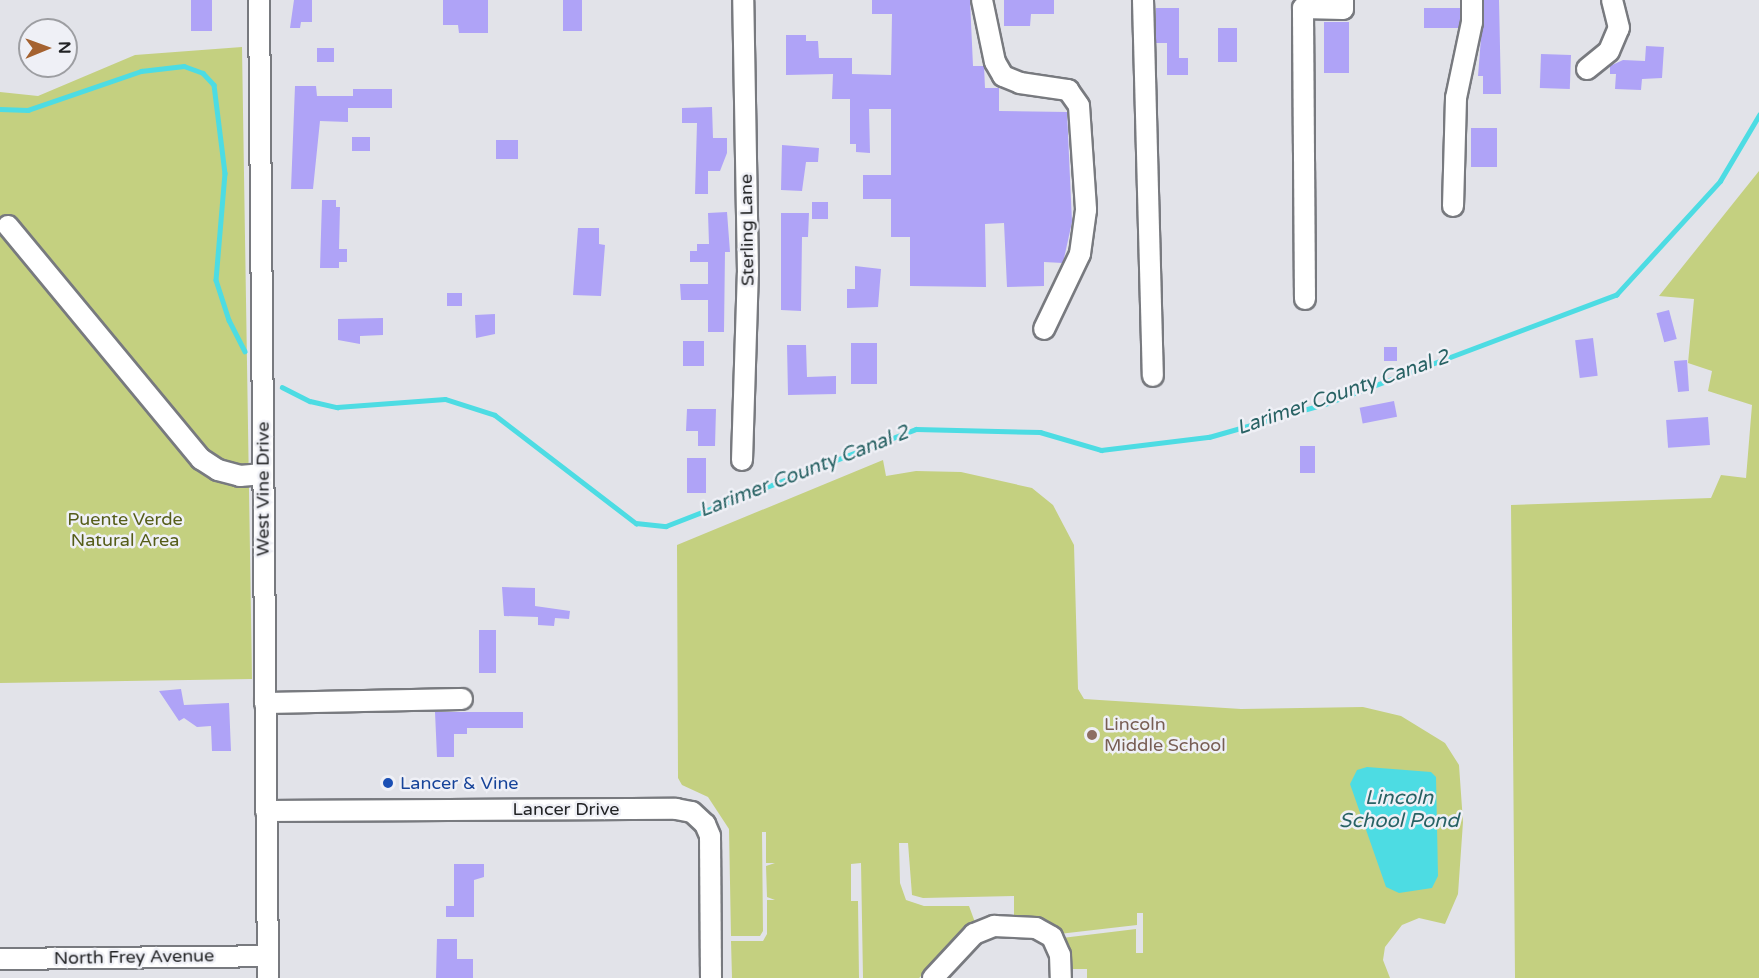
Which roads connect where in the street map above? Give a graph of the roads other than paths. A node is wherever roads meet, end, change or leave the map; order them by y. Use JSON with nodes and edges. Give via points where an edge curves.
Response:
{"nodes":[{"id":1,"x":259,"y":0,"type":"edge"},
{"id":2,"x":743,"y":0,"type":"edge"},
{"id":3,"x":982,"y":0,"type":"edge"},
{"id":4,"x":1143,"y":0,"type":"edge"},
{"id":5,"x":1343,"y":0,"type":"edge"},
{"id":6,"x":1472,"y":0,"type":"edge"},
{"id":7,"x":1612,"y":0,"type":"edge"},
{"id":8,"x":1587,"y":69,"type":"dead end"},
{"id":9,"x":1453,"y":206,"type":"dead end"},
{"id":10,"x":8,"y":226,"type":"dead end"},
{"id":11,"x":1305,"y":299,"type":"dead end"},
{"id":12,"x":1044,"y":330,"type":"dead end"},
{"id":13,"x":1152,"y":376,"type":"dead end"},
{"id":14,"x":742,"y":460,"type":"dead end"},
{"id":15,"x":263,"y":474,"type":"junction"},
{"id":16,"x":462,"y":699,"type":"dead end"},
{"id":17,"x":265,"y":703,"type":"junction"},
{"id":18,"x":266,"y":811,"type":"junction"},
{"id":19,"x":268,"y":956,"type":"junction"},
{"id":20,"x":0,"y":959,"type":"edge"},
{"id":21,"x":268,"y":978,"type":"edge"},
{"id":22,"x":711,"y":978,"type":"edge"},
{"id":23,"x":933,"y":978,"type":"edge"},
{"id":24,"x":1061,"y":978,"type":"edge"}],
"edges":[{"from":1,"to":15,"type":"street","name":"West Vine Drive"},
{"from":2,"to":14,"type":"street","name":"Sterling Lane","via":[[748,273]]},
{"from":3,"to":12,"type":"street","via":[[995,62],[1004,76],[1020,83],[1068,90],[1079,106],[1086,210],[1080,254]]},
{"from":4,"to":13,"type":"street"},
{"from":5,"to":11,"type":"street","via":[[1343,9],[1303,8]]},
{"from":6,"to":9,"type":"street","via":[[1472,22],[1456,98]]},
{"from":7,"to":8,"type":"street","via":[[1619,28],[1609,51]]},
{"from":10,"to":15,"type":"street","via":[[201,459],[218,470],[240,476]]},
{"from":15,"to":17,"type":"street","name":"West Vine Drive"},
{"from":16,"to":17,"type":"street"},
{"from":17,"to":18,"type":"street","name":"West Vine Drive"},
{"from":18,"to":19,"type":"street","name":"West Vine Drive"},
{"from":18,"to":22,"type":"street","name":"Lancer Drive","via":[[692,812],[705,824],[710,836]]},
{"from":19,"to":20,"type":"street","name":"North Frey Avenue"},
{"from":19,"to":21,"type":"street","name":"West Vine Drive"},
{"from":23,"to":24,"type":"street","via":[[974,934],[994,926],[1036,928],[1052,937],[1060,956]]}]}
